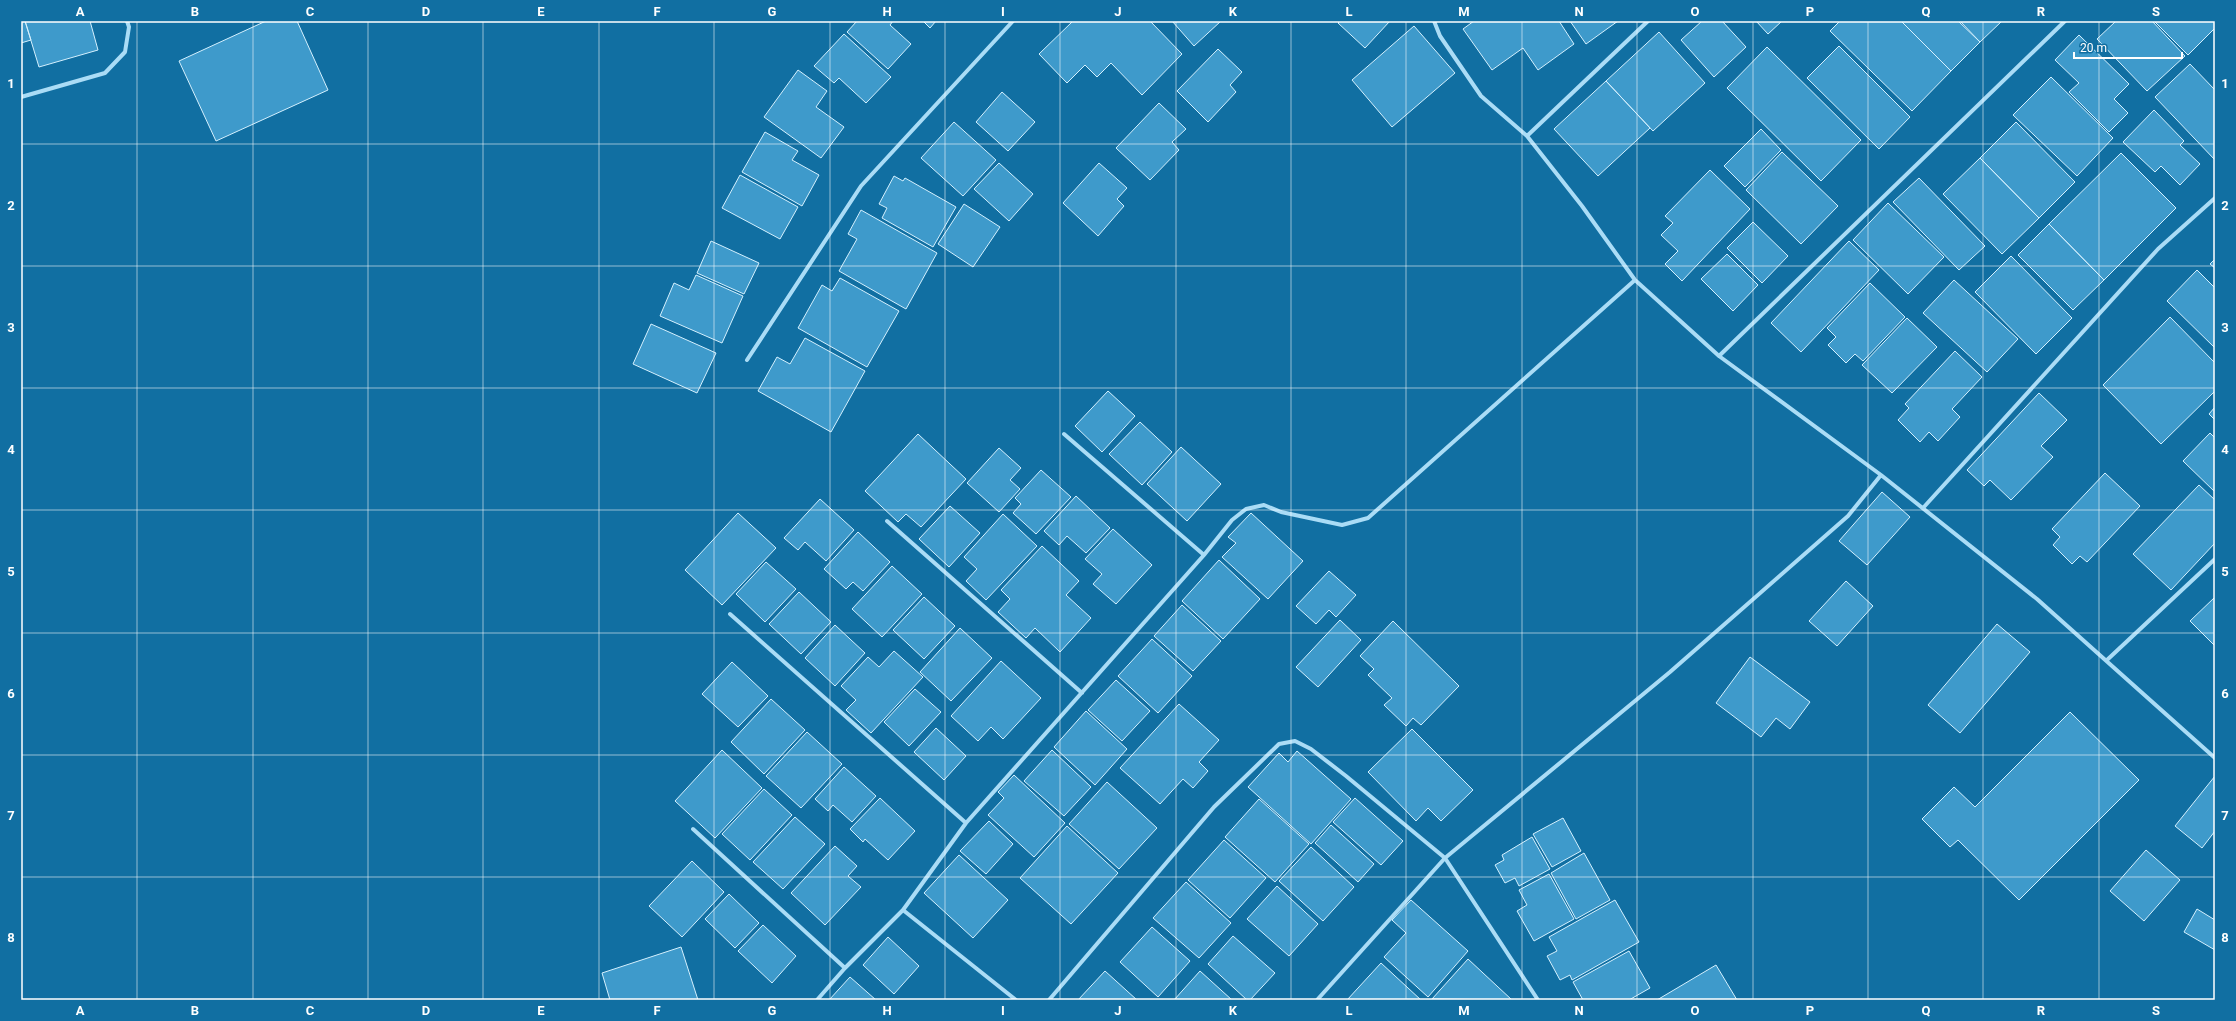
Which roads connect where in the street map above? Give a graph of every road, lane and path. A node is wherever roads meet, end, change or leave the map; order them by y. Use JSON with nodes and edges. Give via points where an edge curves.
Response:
{"nodes":[{"id":1,"x":127,"y":21,"type":"edge"},
{"id":2,"x":1014,"y":21,"type":"edge"},
{"id":3,"x":1434,"y":21,"type":"edge"},
{"id":4,"x":1648,"y":21,"type":"edge"},
{"id":5,"x":2065,"y":21,"type":"edge"},
{"id":6,"x":21,"y":97,"type":"edge"},
{"id":7,"x":1527,"y":136,"type":"junction"},
{"id":8,"x":2215,"y":198,"type":"edge"},
{"id":9,"x":1635,"y":280,"type":"junction"},
{"id":10,"x":1719,"y":356,"type":"junction"},
{"id":11,"x":747,"y":360,"type":"dead end"},
{"id":12,"x":1064,"y":434,"type":"dead end"},
{"id":13,"x":1881,"y":475,"type":"junction"},
{"id":14,"x":1923,"y":508,"type":"junction"},
{"id":15,"x":887,"y":521,"type":"dead end"},
{"id":16,"x":1204,"y":555,"type":"junction"},
{"id":17,"x":2215,"y":559,"type":"edge"},
{"id":18,"x":730,"y":614,"type":"dead end"},
{"id":19,"x":2107,"y":660,"type":"junction"},
{"id":20,"x":1082,"y":693,"type":"junction"},
{"id":21,"x":2215,"y":758,"type":"edge"},
{"id":22,"x":966,"y":823,"type":"junction"},
{"id":23,"x":693,"y":829,"type":"dead end"},
{"id":24,"x":1445,"y":858,"type":"junction"},
{"id":25,"x":903,"y":910,"type":"junction"},
{"id":26,"x":845,"y":968,"type":"junction"},
{"id":27,"x":817,"y":1000,"type":"edge"},
{"id":28,"x":1016,"y":1000,"type":"edge"},
{"id":29,"x":1049,"y":1000,"type":"edge"},
{"id":30,"x":1317,"y":1000,"type":"edge"},
{"id":31,"x":1538,"y":1000,"type":"edge"}],
"edges":[{"from":1,"to":6,"type":"street","via":[[129,27],[125,52],[105,73]]},
{"from":2,"to":11,"type":"street","via":[[861,186]]},
{"from":3,"to":7,"type":"street","via":[[1440,36],[1481,96]]},
{"from":4,"to":7,"type":"street"},
{"from":5,"to":10,"type":"street"},
{"from":7,"to":9,"type":"street"},
{"from":8,"to":14,"type":"street","via":[[2158,248]]},
{"from":9,"to":10,"type":"street"},
{"from":9,"to":16,"type":"street","via":[[1368,518],[1342,525],[1281,512],[1264,505],[1246,509],[1232,520]]},
{"from":10,"to":13,"type":"street"},
{"from":12,"to":16,"type":"street"},
{"from":13,"to":14,"type":"street"},
{"from":13,"to":24,"type":"street","via":[[1842,521],[1670,672]]},
{"from":14,"to":19,"type":"street","via":[[2037,599]]},
{"from":15,"to":20,"type":"street"},
{"from":16,"to":20,"type":"street"},
{"from":17,"to":19,"type":"street"},
{"from":18,"to":22,"type":"street"},
{"from":19,"to":21,"type":"street"},
{"from":20,"to":22,"type":"street"},
{"from":22,"to":25,"type":"street"},
{"from":23,"to":26,"type":"street"},
{"from":24,"to":29,"type":"street","via":[[1311,749],[1295,741],[1279,744],[1214,807]]},
{"from":24,"to":30,"type":"street"},
{"from":24,"to":31,"type":"street"},
{"from":25,"to":26,"type":"street"},
{"from":25,"to":28,"type":"street"},
{"from":26,"to":27,"type":"street"}]}
